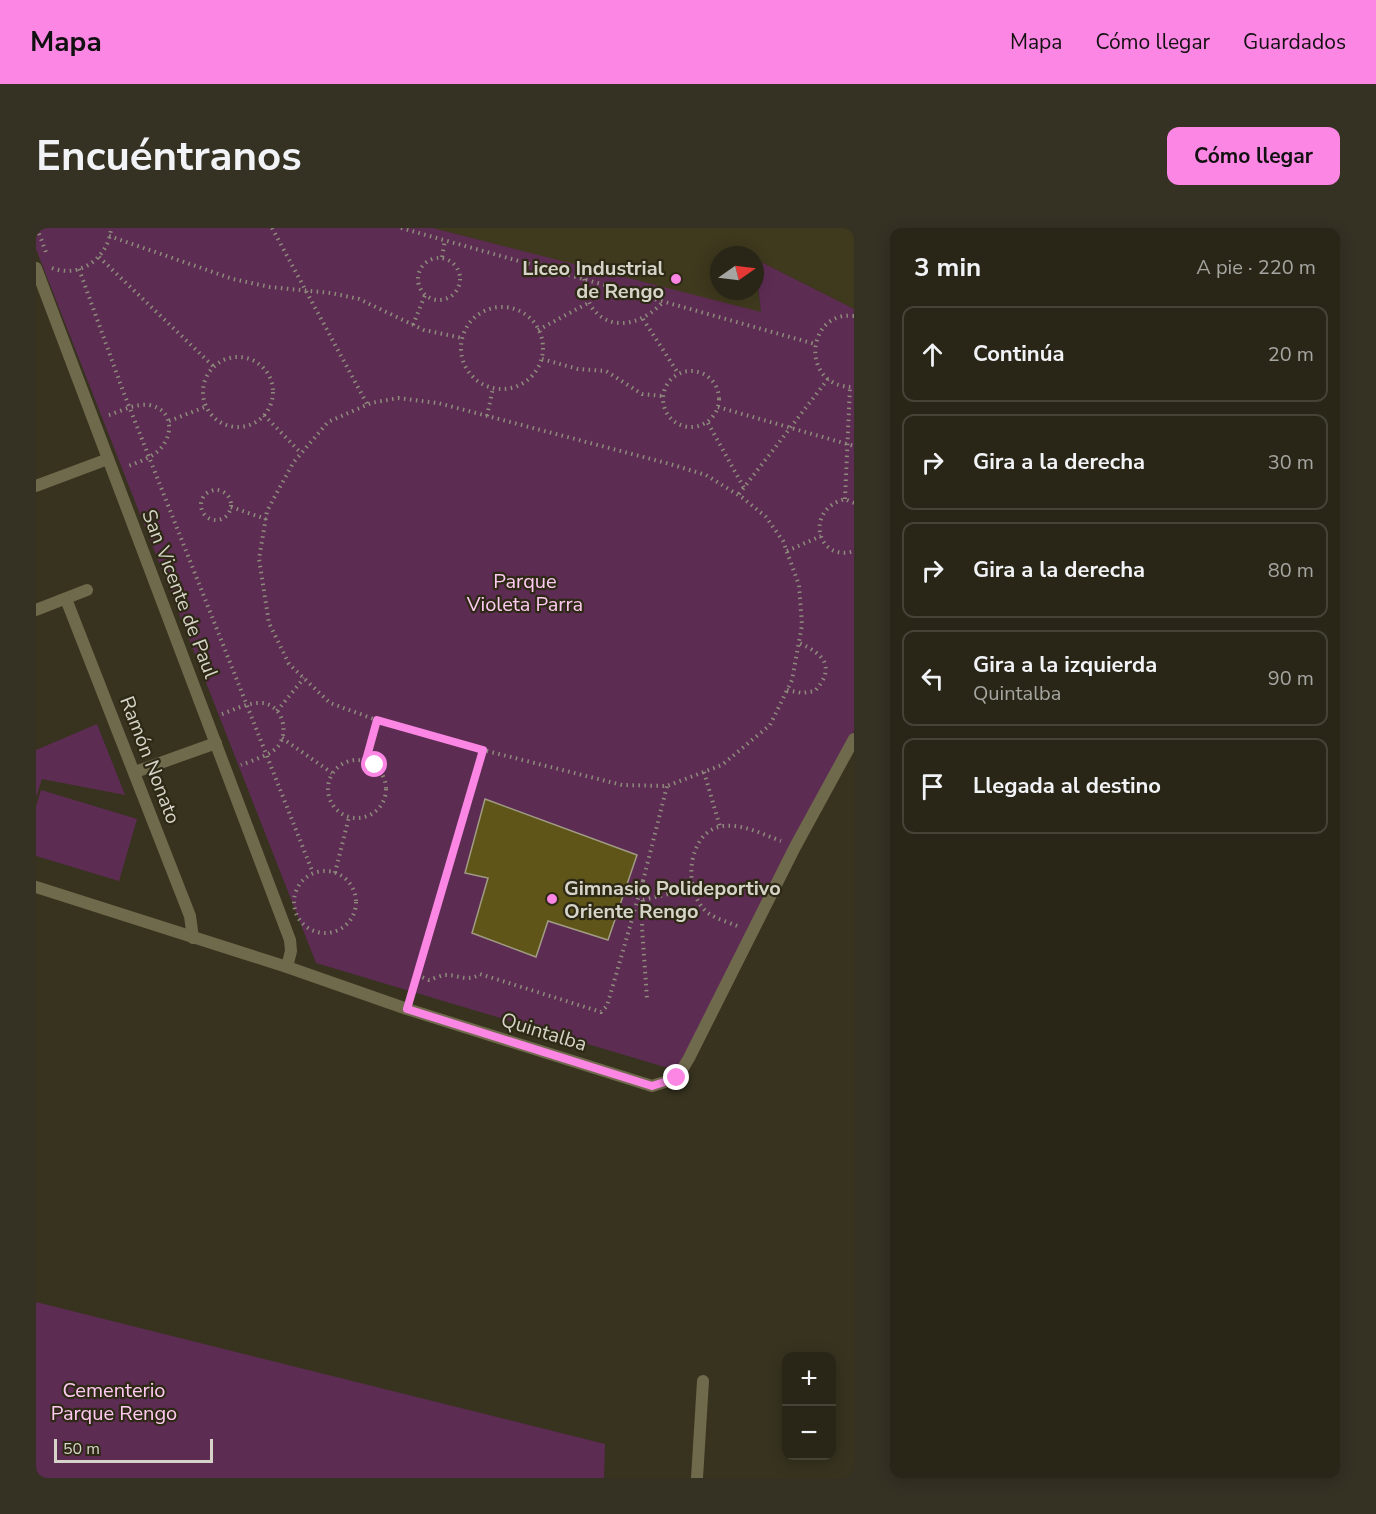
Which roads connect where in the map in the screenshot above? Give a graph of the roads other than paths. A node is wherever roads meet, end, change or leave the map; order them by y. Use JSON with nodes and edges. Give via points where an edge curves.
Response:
{"nodes":[{"id":1,"x":41,"y":267,"type":"edge"},
{"id":2,"x":108,"y":459,"type":"junction"},
{"id":3,"x":36,"y":486,"type":"edge"},
{"id":4,"x":87,"y":590,"type":"dead end"},
{"id":5,"x":66,"y":599,"type":"junction"},
{"id":6,"x":36,"y":610,"type":"edge"},
{"id":7,"x":854,"y":739,"type":"edge"},
{"id":8,"x":216,"y":743,"type":"junction"},
{"id":9,"x":135,"y":772,"type":"junction"},
{"id":10,"x":36,"y":887,"type":"edge"},
{"id":11,"x":193,"y":938,"type":"junction"},
{"id":12,"x":287,"y":966,"type":"junction"},
{"id":13,"x":704,"y":1381,"type":"dead end"},
{"id":14,"x":698,"y":1478,"type":"edge"}],
"edges":[{"from":1,"to":2,"type":"street","name":"San Vicente de Paul"},
{"from":2,"to":3,"type":"street"},
{"from":2,"to":8,"type":"street","name":"San Vicente de Paul"},
{"from":4,"to":5,"type":"street"},
{"from":5,"to":6,"type":"street"},
{"from":5,"to":9,"type":"street","name":"Ramón Nonato"},
{"from":7,"to":12,"type":"street","name":"Quintalba","via":[[677,1078],[652,1086],[407,1009]]},
{"from":8,"to":9,"type":"street"},
{"from":8,"to":12,"type":"street","name":"San Vicente de Paul","via":[[290,940]]},
{"from":9,"to":11,"type":"street","name":"Ramón Nonato","via":[[190,916]]},
{"from":10,"to":11,"type":"street","name":"Quintalba"},
{"from":11,"to":12,"type":"street","name":"Quintalba"},
{"from":13,"to":14,"type":"street"}]}
